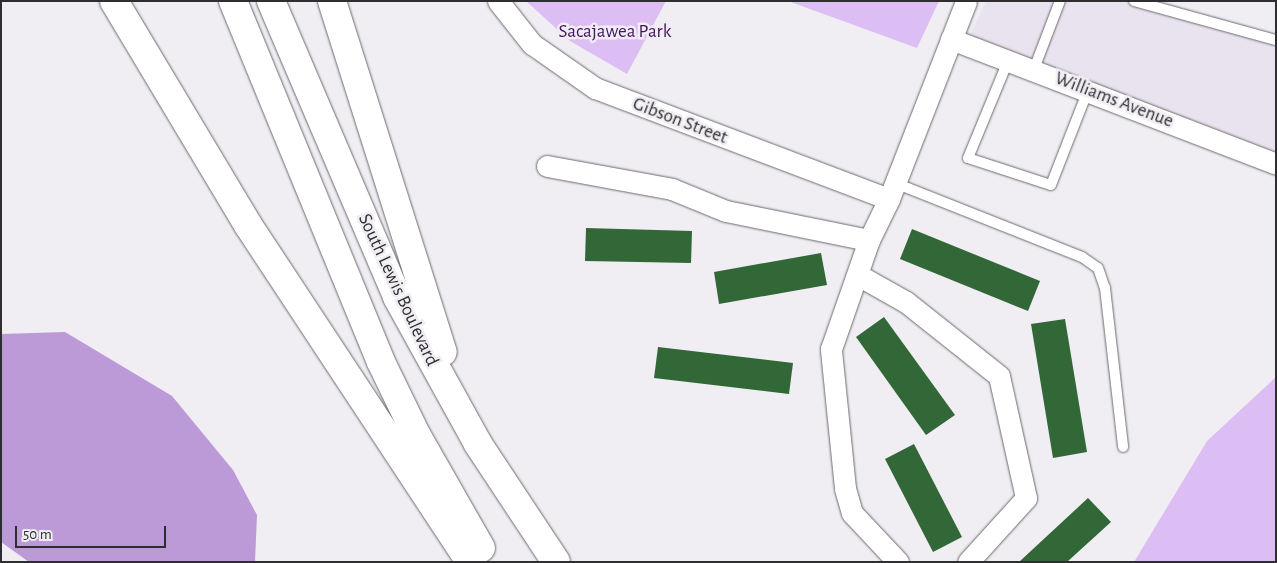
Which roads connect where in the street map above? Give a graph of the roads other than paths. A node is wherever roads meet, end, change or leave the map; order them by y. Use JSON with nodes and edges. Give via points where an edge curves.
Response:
{"nodes":[{"id":1,"x":114,"y":1,"type":"edge"},
{"id":2,"x":233,"y":1,"type":"edge"},
{"id":3,"x":271,"y":1,"type":"edge"},
{"id":4,"x":332,"y":1,"type":"edge"},
{"id":5,"x":498,"y":1,"type":"edge"},
{"id":6,"x":966,"y":1,"type":"edge"},
{"id":7,"x":1060,"y":1,"type":"edge"},
{"id":8,"x":1134,"y":1,"type":"edge"},
{"id":9,"x":951,"y":39,"type":"junction"},
{"id":10,"x":1276,"y":40,"type":"edge"},
{"id":11,"x":1008,"y":61,"type":"junction"},
{"id":12,"x":1034,"y":69,"type":"junction"},
{"id":13,"x":1088,"y":90,"type":"junction"},
{"id":14,"x":1276,"y":164,"type":"edge"},
{"id":15,"x":547,"y":166,"type":"dead end"},
{"id":16,"x":892,"y":191,"type":"junction"},
{"id":17,"x":869,"y":240,"type":"junction"},
{"id":18,"x":858,"y":275,"type":"junction"},
{"id":19,"x":478,"y":444,"type":"junction"},
{"id":20,"x":1123,"y":447,"type":"dead end"},
{"id":21,"x":470,"y":562,"type":"edge"},
{"id":22,"x":489,"y":562,"type":"edge"},
{"id":23,"x":556,"y":562,"type":"edge"},
{"id":24,"x":898,"y":562,"type":"edge"},
{"id":25,"x":968,"y":562,"type":"edge"}],
"edges":[{"from":1,"to":21,"type":"main road","via":[[248,225]]},
{"from":2,"to":22,"type":"main road","via":[[381,362],[417,436]]},
{"from":3,"to":19,"type":"main road","name":"South Lewis Boulevard","via":[[397,297]]},
{"from":4,"to":19,"type":"main road","via":[[426,306]]},
{"from":5,"to":16,"type":"street","name":"Gibson Street","via":[[532,44],[595,88]]},
{"from":6,"to":9,"type":"street"},
{"from":7,"to":12,"type":"lane"},
{"from":8,"to":10,"type":"lane"},
{"from":9,"to":11,"type":"street","name":"Williams Avenue"},
{"from":9,"to":16,"type":"street"},
{"from":11,"to":12,"type":"street","name":"Williams Avenue"},
{"from":11,"to":13,"type":"lane","via":[[968,158],[1050,185]]},
{"from":12,"to":13,"type":"street","name":"Williams Avenue"},
{"from":13,"to":14,"type":"street","name":"Williams Avenue"},
{"from":15,"to":17,"type":"street","via":[[672,189],[726,211]]},
{"from":16,"to":17,"type":"street"},
{"from":16,"to":20,"type":"lane","via":[[1082,257],[1098,268],[1105,288]]},
{"from":17,"to":18,"type":"street"},
{"from":18,"to":24,"type":"street","via":[[831,349],[845,488],[852,512]]},
{"from":18,"to":25,"type":"street","via":[[906,302],[999,376],[1026,498]]},
{"from":19,"to":23,"type":"main road","name":"South Lewis Boulevard"}]}
